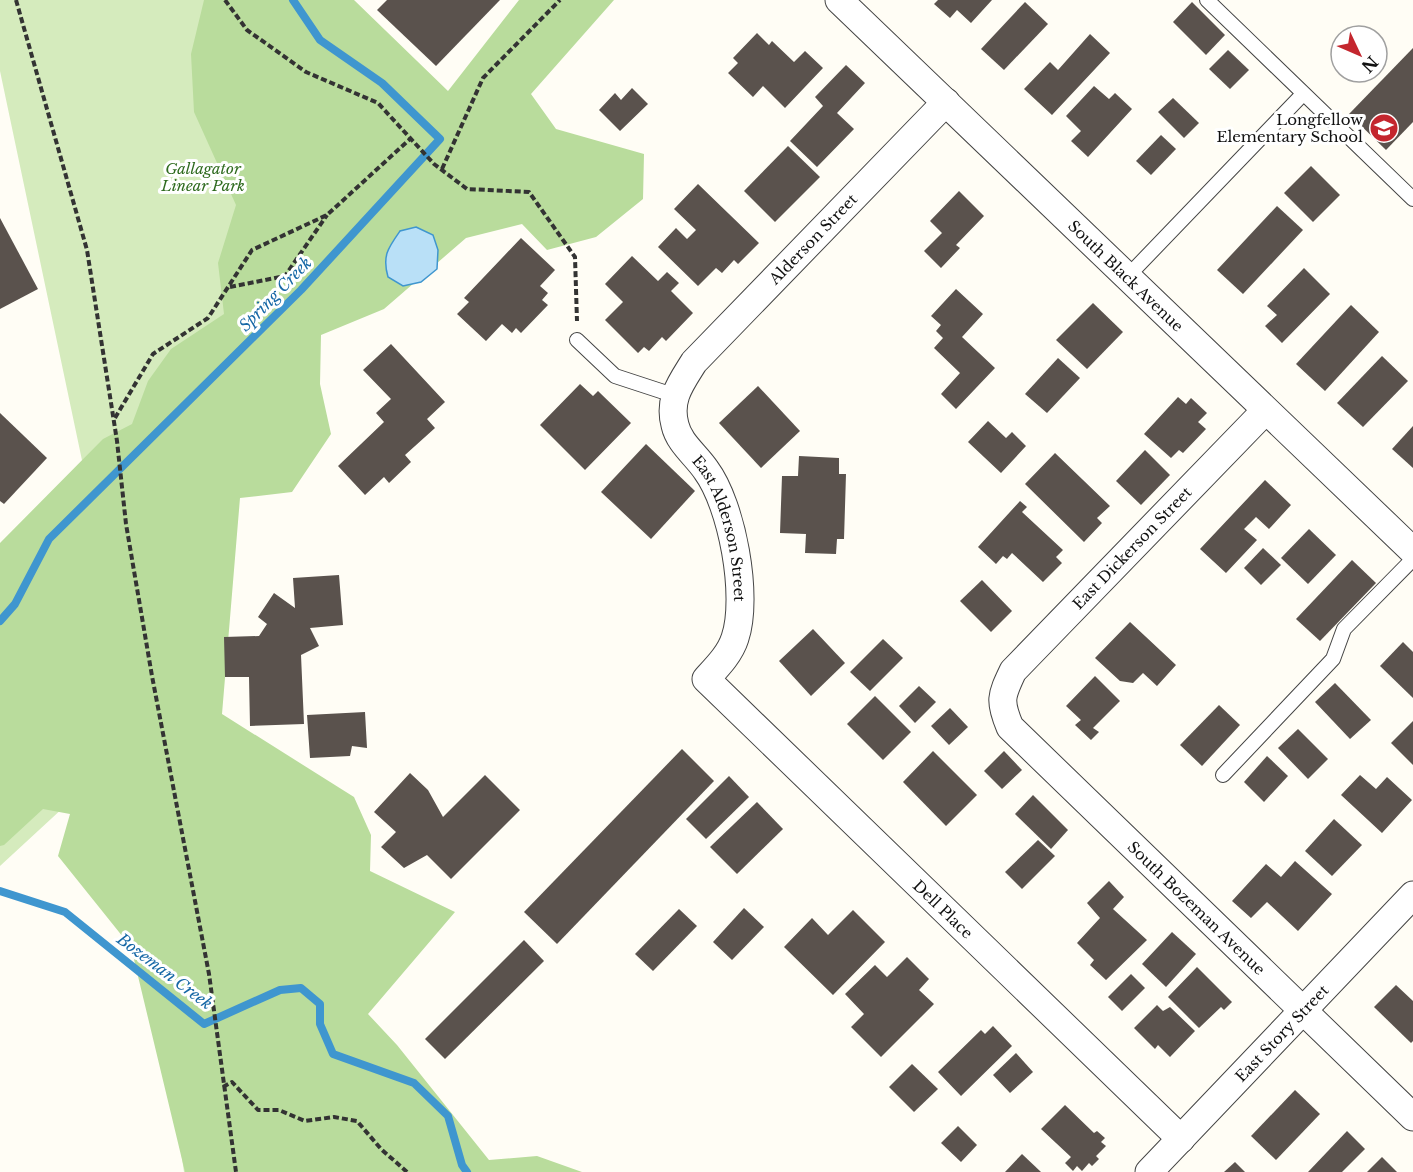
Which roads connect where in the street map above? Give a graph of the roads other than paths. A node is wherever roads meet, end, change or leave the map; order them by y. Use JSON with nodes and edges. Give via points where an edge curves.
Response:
{"nodes":[{"id":1,"x":839,"y":0,"type":"edge"},
{"id":2,"x":1207,"y":0,"type":"edge"},
{"id":3,"x":1303,"y":94,"type":"junction"},
{"id":4,"x":946,"y":102,"type":"junction"},
{"id":5,"x":1413,"y":199,"type":"edge"},
{"id":6,"x":1127,"y":277,"type":"junction"},
{"id":7,"x":577,"y":340,"type":"road end"},
{"id":8,"x":679,"y":387,"type":"junction"},
{"id":9,"x":1265,"y":411,"type":"junction"},
{"id":10,"x":1413,"y":551,"type":"edge"},
{"id":11,"x":1413,"y":560,"type":"edge"},
{"id":12,"x":706,"y":679,"type":"joint"},
{"id":13,"x":1004,"y":689,"type":"joint"},
{"id":14,"x":1223,"y":775,"type":"dead end"},
{"id":15,"x":1413,"y":895,"type":"edge"},
{"id":16,"x":1304,"y":1010,"type":"junction"},
{"id":17,"x":1413,"y":1117,"type":"edge"},
{"id":18,"x":1181,"y":1138,"type":"junction"},
{"id":19,"x":1149,"y":1172,"type":"edge"}],
"edges":[{"from":1,"to":4,"type":"street","name":"South Black Avenue"},
{"from":2,"to":3,"type":"lane"},
{"from":3,"to":5,"type":"lane"},
{"from":3,"to":6,"type":"lane"},
{"from":4,"to":6,"type":"street","name":"South Black Avenue"},
{"from":4,"to":8,"type":"street","name":"Alderson Street","via":[[694,362]]},
{"from":6,"to":9,"type":"street","name":"South Black Avenue"},
{"from":7,"to":8,"type":"lane","via":[[615,376]]},
{"from":8,"to":12,"type":"street","name":"East Alderson Street","via":[[675,425],[720,495],[740,586],[735,639]]},
{"from":9,"to":10,"type":"street","name":"South Black Avenue"},
{"from":9,"to":13,"type":"street","name":"East Dickerson Street","via":[[1013,671]]},
{"from":11,"to":14,"type":"lane","via":[[1344,630],[1333,659]]},
{"from":12,"to":18,"type":"street","name":"Dell Place"},
{"from":13,"to":16,"type":"street","name":"South Bozeman Avenue","via":[[1001,707],[1010,727]]},
{"from":15,"to":16,"type":"street","name":"East Story Street"},
{"from":16,"to":17,"type":"street","name":"South Bozeman Avenue"},
{"from":16,"to":18,"type":"street","name":"East Story Street"},
{"from":18,"to":19,"type":"street","name":"East Story Street"}]}
